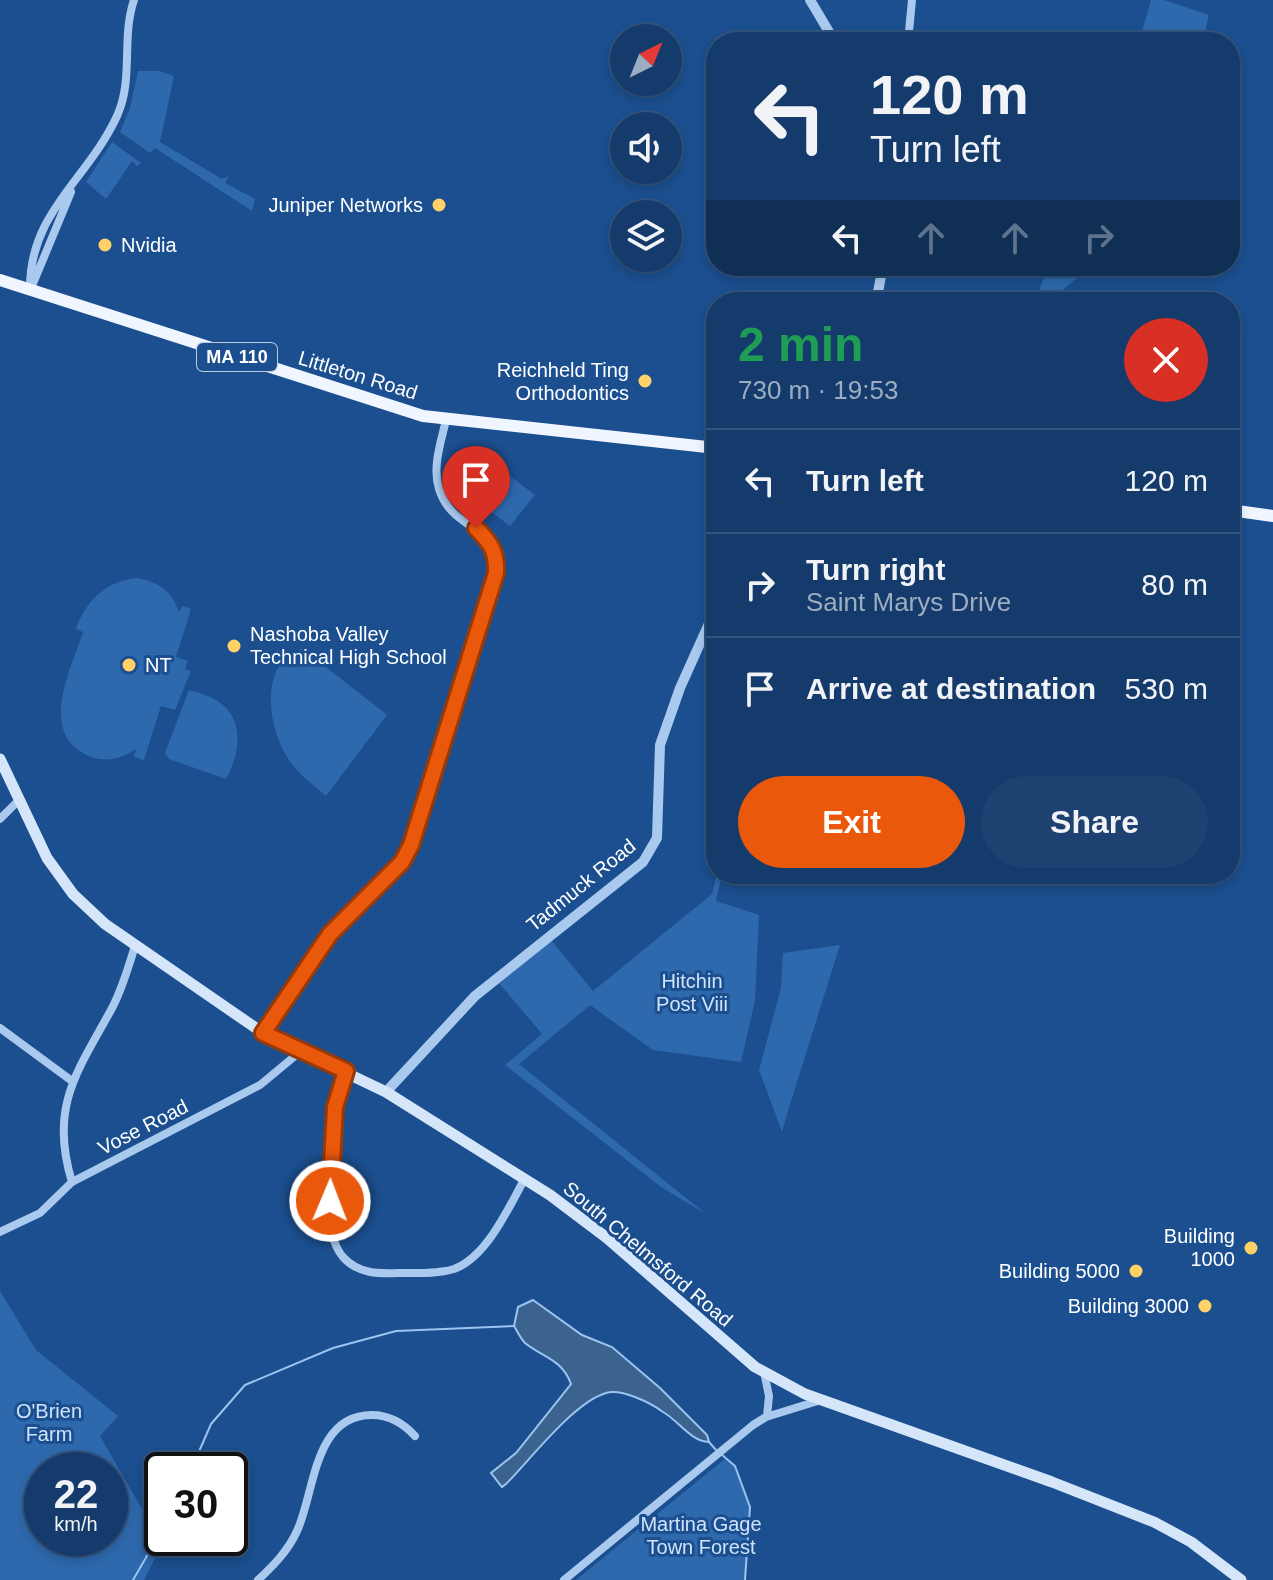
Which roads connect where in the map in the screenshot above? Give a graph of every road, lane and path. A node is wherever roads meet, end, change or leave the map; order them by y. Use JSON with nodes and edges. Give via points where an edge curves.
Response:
{"nodes":[{"id":1,"x":134,"y":0,"type":"edge"},
{"id":2,"x":810,"y":0,"type":"edge"},
{"id":3,"x":912,"y":0,"type":"edge"},
{"id":4,"x":829,"y":32,"type":"edge"},
{"id":5,"x":909,"y":32,"type":"edge"},
{"id":6,"x":0,"y":280,"type":"edge"},
{"id":7,"x":30,"y":290,"type":"junction"},
{"id":8,"x":446,"y":420,"type":"junction"},
{"id":9,"x":706,"y":447,"type":"edge"},
{"id":10,"x":1240,"y":511,"type":"edge"},
{"id":11,"x":1273,"y":516,"type":"edge"},
{"id":12,"x":706,"y":635,"type":"edge"},
{"id":13,"x":0,"y":759,"type":"edge"},
{"id":14,"x":18,"y":801,"type":"junction"},
{"id":15,"x":0,"y":819,"type":"edge"},
{"id":16,"x":135,"y":946,"type":"junction"},
{"id":17,"x":0,"y":1028,"type":"edge"},
{"id":18,"x":263,"y":1033,"type":"junction"},
{"id":19,"x":301,"y":1051,"type":"junction"},
{"id":20,"x":346,"y":1071,"type":"junction"},
{"id":21,"x":72,"y":1081,"type":"junction"},
{"id":22,"x":386,"y":1092,"type":"junction"},
{"id":23,"x":525,"y":1178,"type":"junction"},
{"id":24,"x":72,"y":1182,"type":"junction"},
{"id":25,"x":0,"y":1232,"type":"edge"},
{"id":26,"x":764,"y":1372,"type":"junction"},
{"id":27,"x":821,"y":1400,"type":"junction"},
{"id":28,"x":767,"y":1416,"type":"junction"},
{"id":29,"x":415,"y":1436,"type":"dead end"},
{"id":30,"x":258,"y":1580,"type":"edge"},
{"id":31,"x":564,"y":1580,"type":"edge"},
{"id":32,"x":1241,"y":1580,"type":"edge"}],
"edges":[{"from":1,"to":7,"type":"street","via":[[126,37],[127,81],[117,116],[43,225],[29,268]]},
{"from":2,"to":4,"type":"street"},
{"from":3,"to":5,"type":"street"},
{"from":6,"to":7,"type":"main road","name":"Littleton Road","number":"MA 110"},
{"from":7,"to":8,"type":"main road","name":"Littleton Road","number":"MA 110","via":[[380,404]]},
{"from":8,"to":9,"type":"main road","name":"Littleton Road","number":"MA 110"},
{"from":8,"to":18,"type":"street","via":[[438,488],[447,505],[491,543],[496,558],[491,593],[411,845],[402,862],[330,934]]},
{"from":10,"to":11,"type":"main road"},
{"from":12,"to":22,"type":"street","name":"Tadmuck Road","via":[[660,745],[657,838],[652,850],[475,996]]},
{"from":13,"to":14,"type":"main road","name":"South Chelmsford Road"},
{"from":14,"to":15,"type":"street"},
{"from":14,"to":16,"type":"main road","name":"South Chelmsford Road","via":[[59,877],[89,910]]},
{"from":16,"to":18,"type":"main road","name":"South Chelmsford Road"},
{"from":16,"to":21,"type":"street","via":[[112,1008]]},
{"from":17,"to":21,"type":"street"},
{"from":18,"to":19,"type":"main road","name":"South Chelmsford Road"},
{"from":19,"to":20,"type":"main road","name":"South Chelmsford Road"},
{"from":19,"to":24,"type":"street","name":"Vose Road","via":[[260,1085]]},
{"from":20,"to":22,"type":"main road","name":"South Chelmsford Road"},
{"from":20,"to":23,"type":"street","via":[[335,1107],[330,1189],[334,1243],[351,1264],[386,1274],[439,1272],[462,1265],[480,1251]]},
{"from":21,"to":24,"type":"street","via":[[63,1124]]},
{"from":22,"to":23,"type":"main road","name":"South Chelmsford Road"},
{"from":23,"to":26,"type":"main road","name":"South Chelmsford Road","via":[[607,1238]]},
{"from":24,"to":25,"type":"street","name":"Vose Road","via":[[40,1213]]},
{"from":26,"to":27,"type":"main road","name":"South Chelmsford Road"},
{"from":26,"to":28,"type":"street"},
{"from":27,"to":28,"type":"street"},
{"from":27,"to":32,"type":"main road","name":"South Chelmsford Road","via":[[1115,1505],[1191,1542]]},
{"from":28,"to":31,"type":"street"},
{"from":29,"to":30,"type":"street","via":[[398,1420],[377,1415],[354,1418],[335,1430],[323,1448],[295,1534]]}]}
